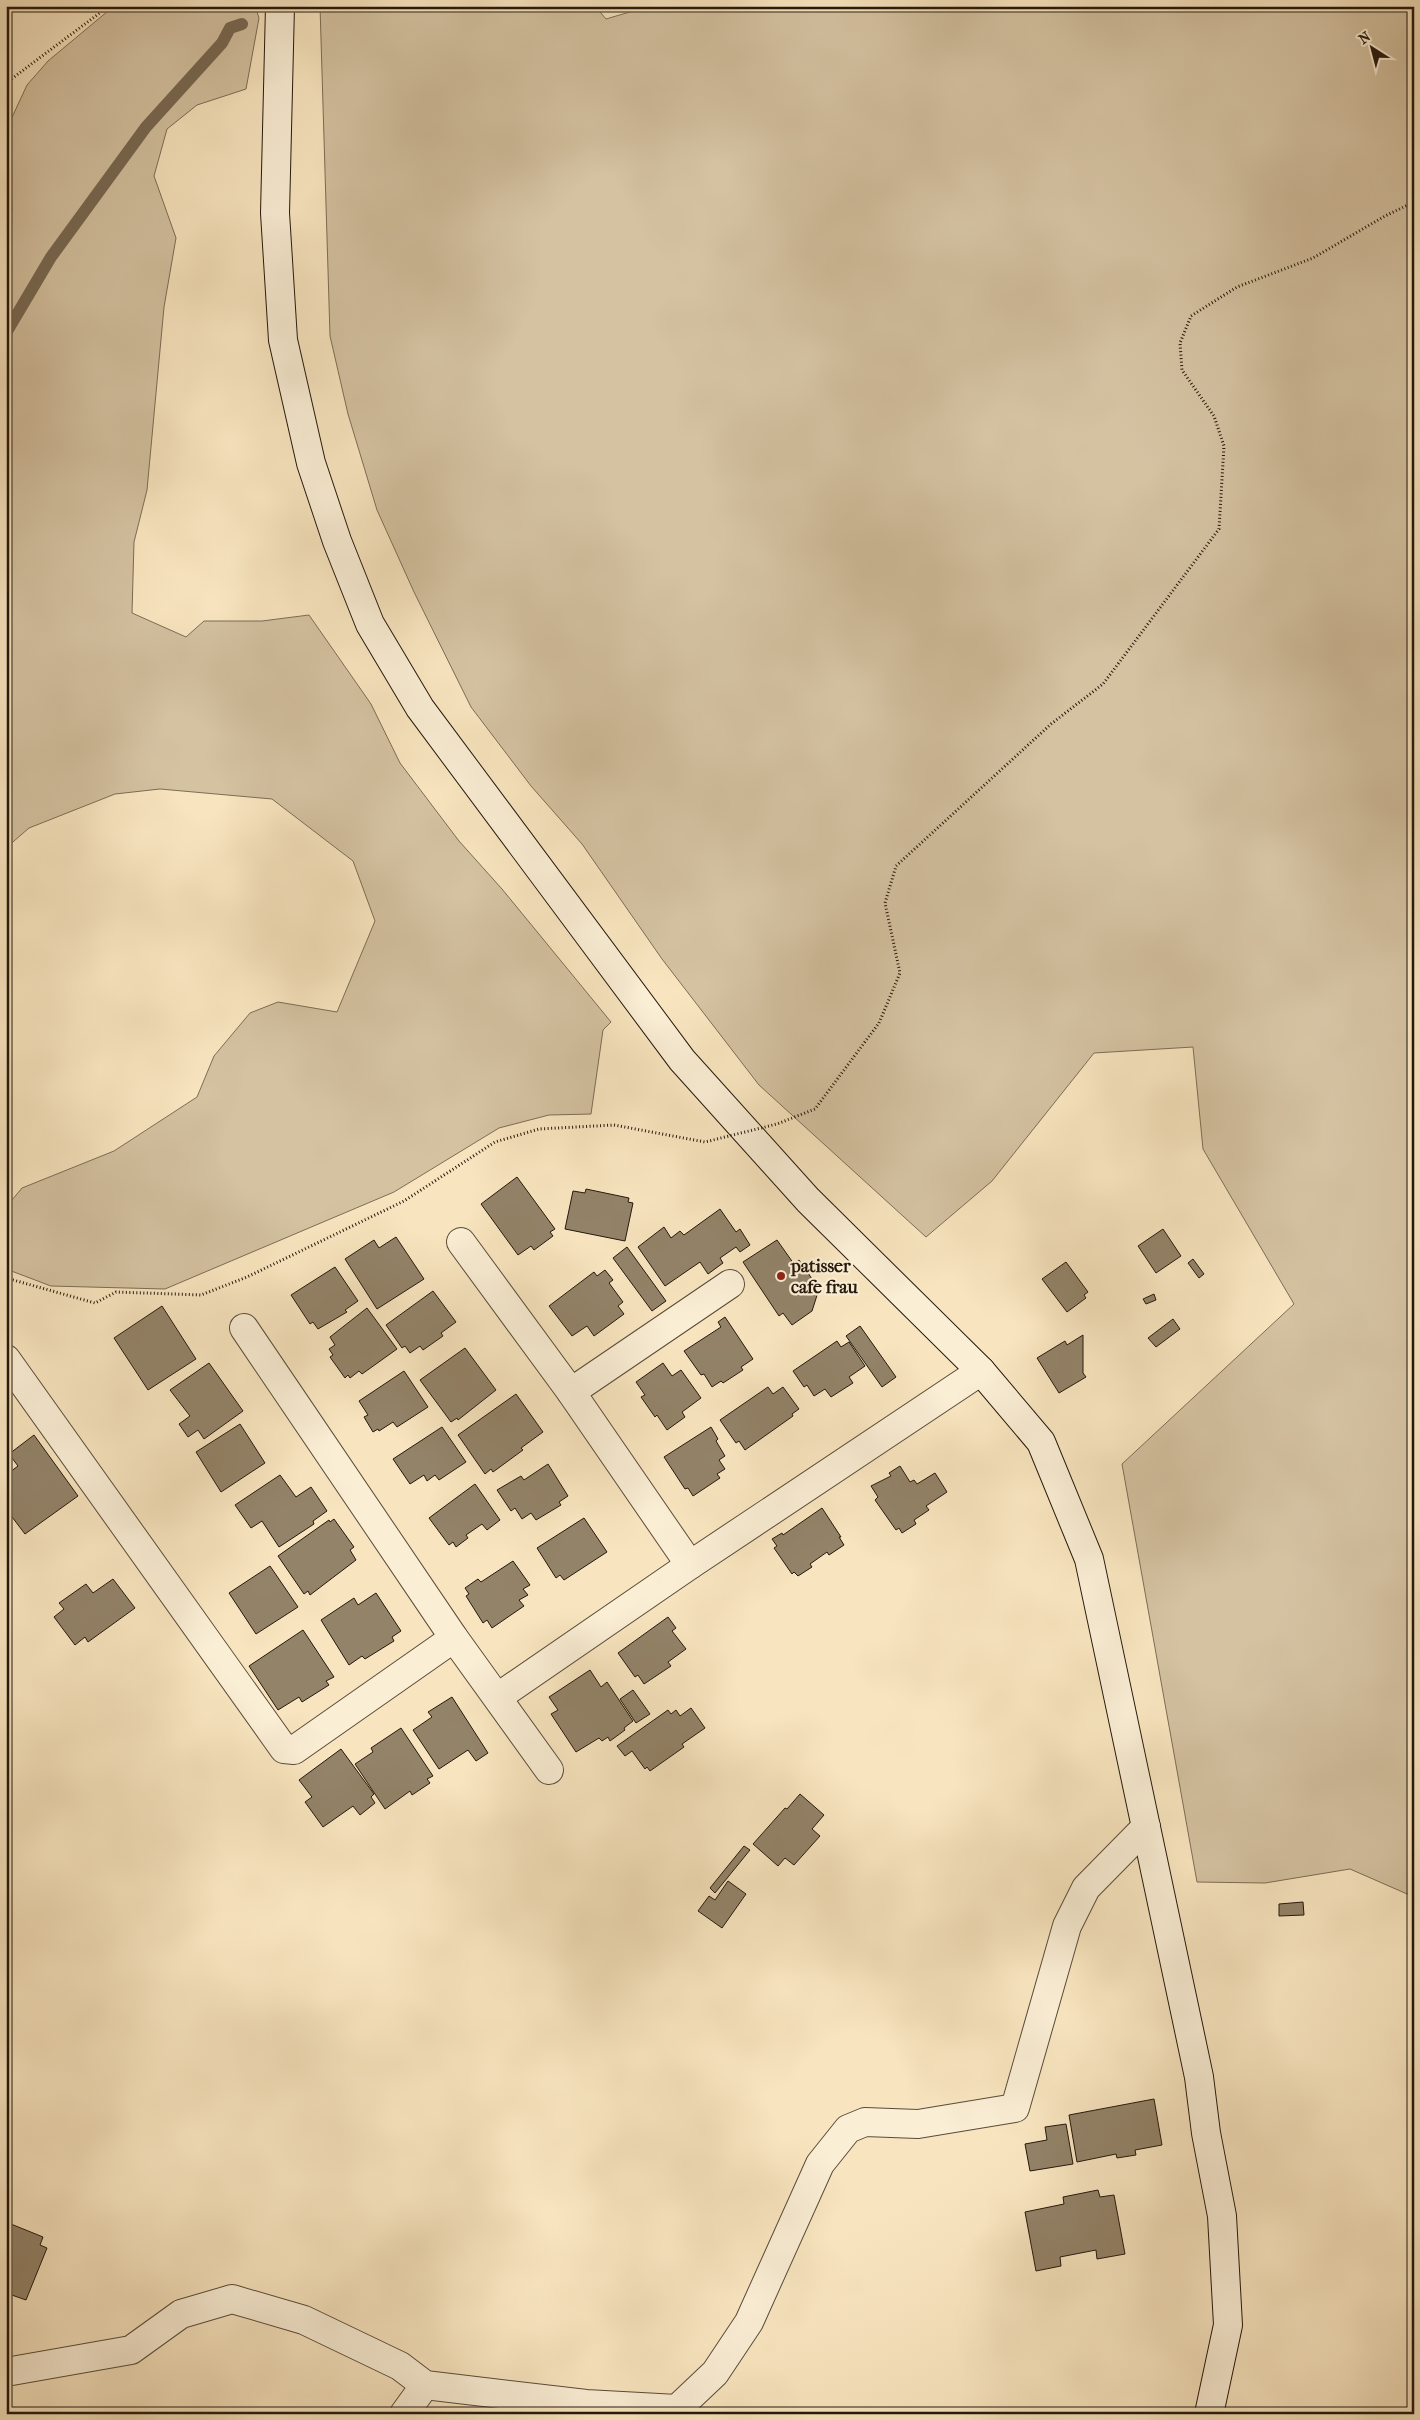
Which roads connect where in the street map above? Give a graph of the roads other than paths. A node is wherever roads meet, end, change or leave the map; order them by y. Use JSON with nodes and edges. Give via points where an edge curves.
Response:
{"nodes":[{"id":1,"x":280,"y":6,"type":"edge"},
{"id":2,"x":461,"y":1242,"type":"dead end"},
{"id":3,"x":730,"y":1284,"type":"dead end"},
{"id":4,"x":244,"y":1328,"type":"dead end"},
{"id":5,"x":6,"y":1359,"type":"edge"},
{"id":6,"x":981,"y":1371,"type":"junction"},
{"id":7,"x":571,"y":1392,"type":"junction"},
{"id":8,"x":690,"y":1565,"type":"junction"},
{"id":9,"x":454,"y":1638,"type":"junction"},
{"id":10,"x":498,"y":1697,"type":"junction"},
{"id":11,"x":549,"y":1770,"type":"dead end"},
{"id":12,"x":1146,"y":1827,"type":"junction"},
{"id":13,"x":6,"y":2372,"type":"edge"},
{"id":14,"x":425,"y":2385,"type":"junction"},
{"id":15,"x":495,"y":2404,"type":"edge"},
{"id":16,"x":679,"y":2411,"type":"edge"},
{"id":17,"x":404,"y":2414,"type":"edge"},
{"id":18,"x":1209,"y":2414,"type":"edge"}],
"edges":[{"from":1,"to":6,"type":"street","via":[[275,213],[283,340],[311,463],[370,624],[420,708],[682,1060],[808,1200]]},
{"from":2,"to":7,"type":"street"},
{"from":3,"to":7,"type":"street"},
{"from":4,"to":9,"type":"street"},
{"from":5,"to":9,"type":"street","via":[[284,1749],[294,1750]]},
{"from":6,"to":8,"type":"street"},
{"from":6,"to":12,"type":"street","via":[[1040,1442],[1089,1559]]},
{"from":7,"to":8,"type":"street"},
{"from":8,"to":10,"type":"street"},
{"from":9,"to":10,"type":"street"},
{"from":10,"to":11,"type":"street"},
{"from":12,"to":16,"type":"street","via":[[1086,1888],[1067,1926],[1015,2108],[918,2124],[865,2122],[848,2129],[820,2164],[749,2322],[715,2372]]},
{"from":12,"to":18,"type":"street","via":[[1199,2076],[1222,2216],[1228,2325]]},
{"from":13,"to":14,"type":"street","via":[[131,2350],[181,2314],[232,2299],[304,2320],[400,2366]]},
{"from":14,"to":15,"type":"street"},
{"from":14,"to":17,"type":"street"},
{"from":15,"to":16,"type":"street","via":[[586,2404]]}]}
